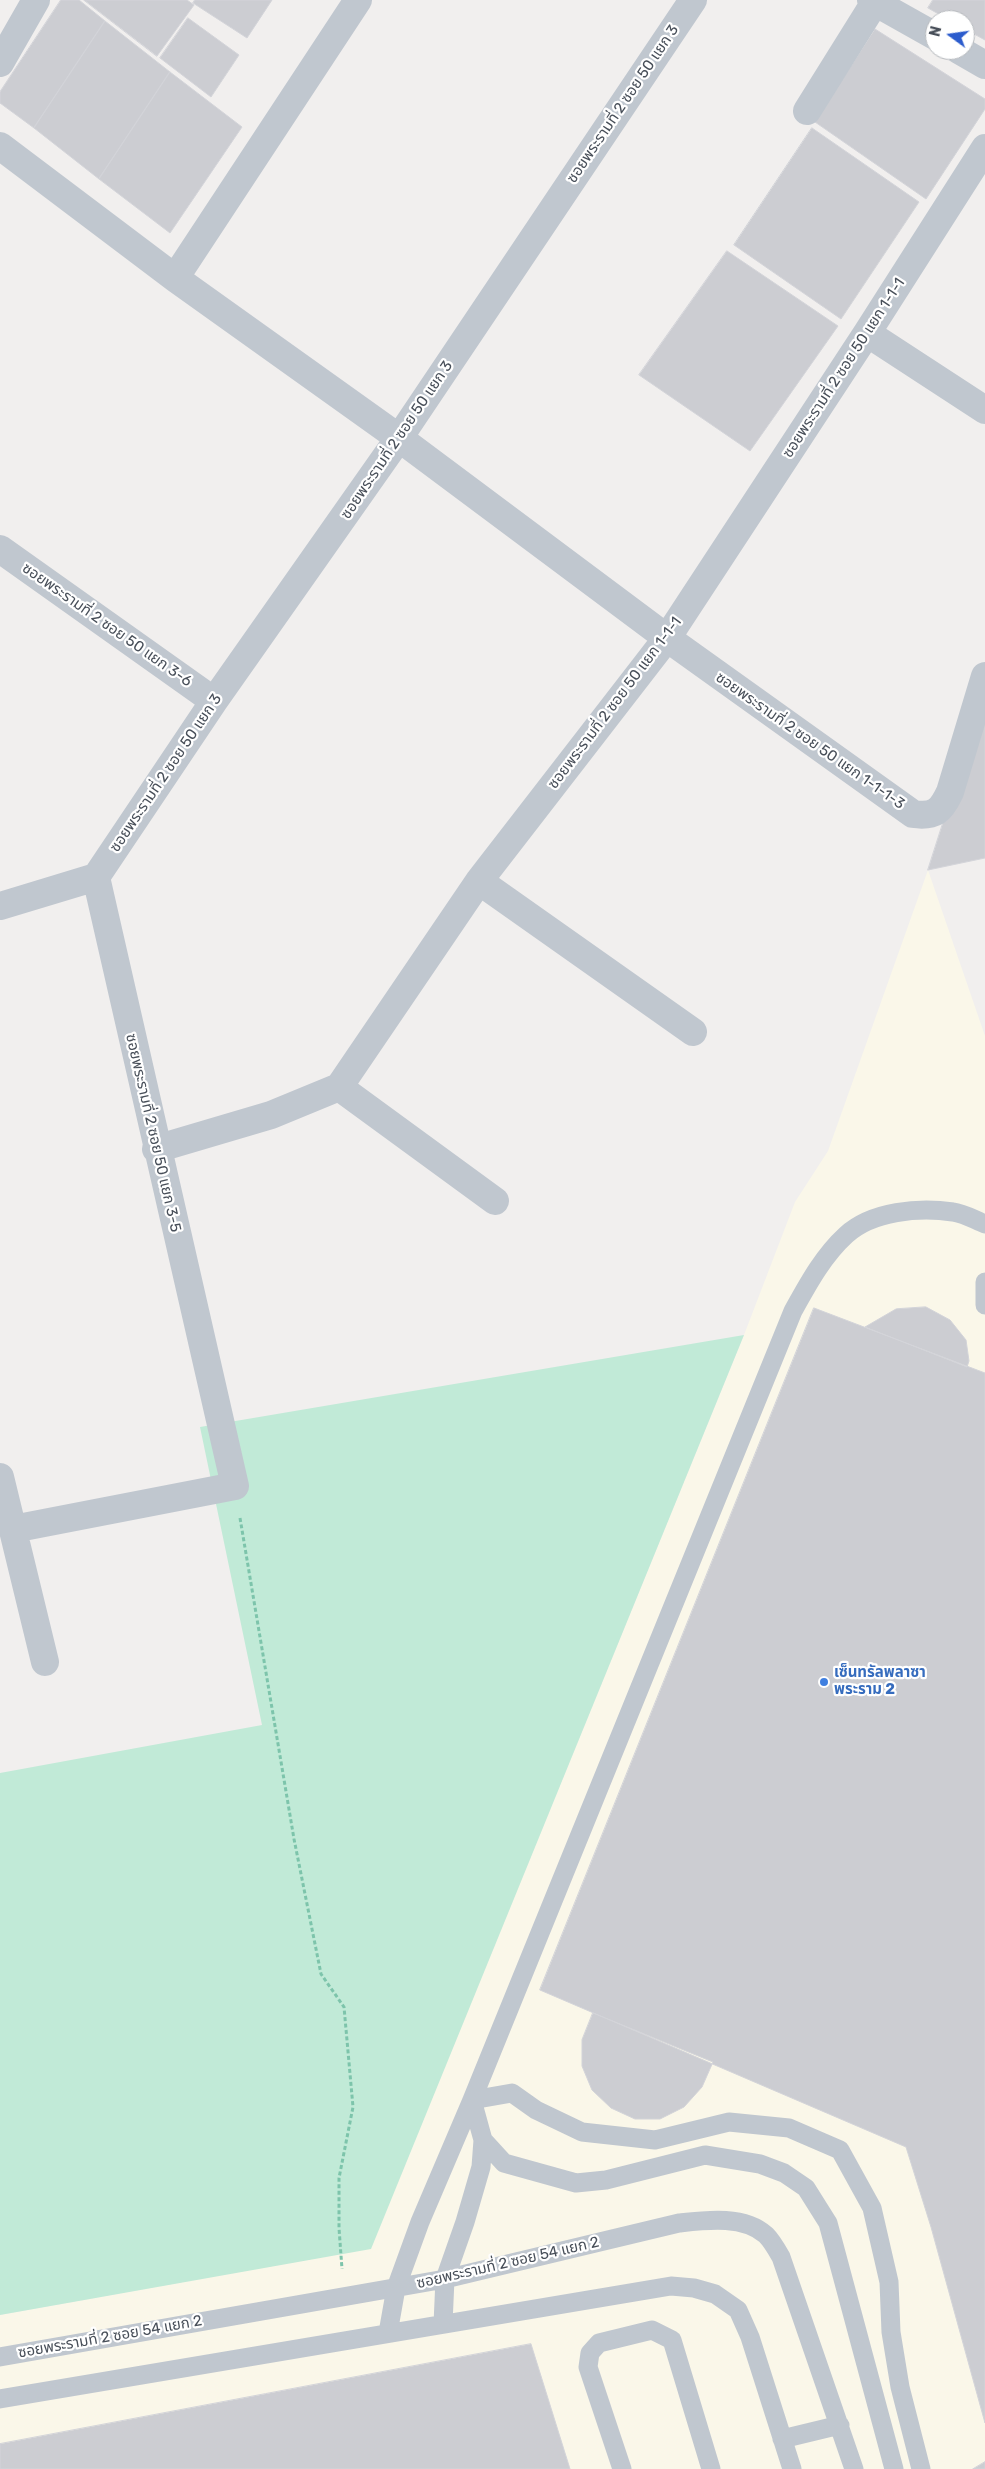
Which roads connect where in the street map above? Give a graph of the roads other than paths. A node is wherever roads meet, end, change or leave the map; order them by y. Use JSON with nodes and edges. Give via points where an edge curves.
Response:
{"nodes":[{"id":1,"x":36,"y":0,"type":"edge"},
{"id":2,"x":358,"y":0,"type":"edge"},
{"id":3,"x":693,"y":0,"type":"edge"},
{"id":4,"x":873,"y":1,"type":"edge"},
{"id":5,"x":925,"y":30,"type":"edge"},
{"id":6,"x":0,"y":63,"type":"edge"},
{"id":7,"x":807,"y":111,"type":"dead end"},
{"id":8,"x":0,"y":146,"type":"edge"},
{"id":9,"x":985,"y":148,"type":"edge"},
{"id":10,"x":175,"y":278,"type":"junction"},
{"id":11,"x":867,"y":333,"type":"junction"},
{"id":12,"x":985,"y":410,"type":"edge"},
{"id":13,"x":400,"y":438,"type":"junction"},
{"id":14,"x":0,"y":549,"type":"edge"},
{"id":15,"x":667,"y":638,"type":"junction"},
{"id":16,"x":985,"y":676,"type":"edge"},
{"id":17,"x":214,"y":701,"type":"junction"},
{"id":18,"x":96,"y":877,"type":"junction"},
{"id":19,"x":479,"y":880,"type":"junction"},
{"id":20,"x":0,"y":906,"type":"edge"},
{"id":21,"x":693,"y":1032,"type":"dead end"},
{"id":22,"x":339,"y":1087,"type":"junction"},
{"id":23,"x":156,"y":1149,"type":"junction"},
{"id":24,"x":495,"y":1201,"type":"dead end"},
{"id":25,"x":985,"y":1224,"type":"edge"},
{"id":26,"x":985,"y":1282,"type":"edge"},
{"id":27,"x":985,"y":1305,"type":"edge"},
{"id":28,"x":0,"y":1476,"type":"edge"},
{"id":29,"x":13,"y":1529,"type":"junction"},
{"id":30,"x":45,"y":1662,"type":"dead end"},
{"id":31,"x":472,"y":2100,"type":"junction"},
{"id":32,"x":483,"y":2140,"type":"junction"},
{"id":33,"x":445,"y":2279,"type":"junction"},
{"id":34,"x":396,"y":2288,"type":"junction"},
{"id":35,"x":442,"y":2324,"type":"junction"},
{"id":36,"x":388,"y":2333,"type":"junction"},
{"id":37,"x":0,"y":2357,"type":"edge"},
{"id":38,"x":0,"y":2399,"type":"edge"},
{"id":39,"x":840,"y":2425,"type":"junction"},
{"id":40,"x":782,"y":2439,"type":"junction"},
{"id":41,"x":622,"y":2469,"type":"edge"},
{"id":42,"x":711,"y":2469,"type":"edge"},
{"id":43,"x":792,"y":2469,"type":"edge"},
{"id":44,"x":854,"y":2469,"type":"edge"},
{"id":45,"x":894,"y":2469,"type":"edge"},
{"id":46,"x":921,"y":2469,"type":"edge"}],
"edges":[{"from":1,"to":6,"type":"street"},
{"from":2,"to":10,"type":"street"},
{"from":3,"to":13,"type":"street","name":"ซอยพระรามที่ 2 ซอย 50 แยก 3"},
{"from":4,"to":5,"type":"street"},
{"from":4,"to":7,"type":"street"},
{"from":8,"to":10,"type":"street","name":"ซอยพระรามที่ 2 ซอย 50 แยก 1-1-1-3"},
{"from":9,"to":11,"type":"street","name":"ซอยพระรามที่ 2 ซอย 50 แยก 1-1-1"},
{"from":10,"to":13,"type":"street","name":"ซอยพระรามที่ 2 ซอย 50 แยก 1-1-1-3"},
{"from":11,"to":12,"type":"street"},
{"from":11,"to":15,"type":"street","name":"ซอยพระรามที่ 2 ซอย 50 แยก 1-1-1"},
{"from":13,"to":15,"type":"street","name":"ซอยพระรามที่ 2 ซอย 50 แยก 1-1-1-3"},
{"from":13,"to":17,"type":"street","name":"ซอยพระรามที่ 2 ซอย 50 แยก 3"},
{"from":14,"to":17,"type":"street","name":"ซอยพระรามที่ 2 ซอย 50 แยก 3-6"},
{"from":15,"to":16,"type":"street","name":"ซอยพระรามที่ 2 ซอย 50 แยก 1-1-1-3","via":[[913,814],[926,816],[944,805],[950,792]]},
{"from":15,"to":19,"type":"street","name":"ซอยพระรามที่ 2 ซอย 50 แยก 1-1-1"},
{"from":17,"to":18,"type":"street","name":"ซอยพระรามที่ 2 ซอย 50 แยก 3"},
{"from":18,"to":20,"type":"street"},
{"from":18,"to":23,"type":"street","name":"ซอยพระรามที่ 2 ซอย 50 แยก 3-5"},
{"from":19,"to":21,"type":"street"},
{"from":19,"to":22,"type":"street","name":"ซอยพระรามที่ 2 ซอย 50 แยก 1-1-1"},
{"from":22,"to":23,"type":"street","via":[[271,1115]]},
{"from":22,"to":24,"type":"street"},
{"from":23,"to":29,"type":"street","name":"ซอยพระรามที่ 2 ซอย 50 แยก 3-5","via":[[235,1486]]},
{"from":25,"to":31,"type":"lane","via":[[954,1212],[910,1211],[882,1216],[847,1234],[810,1280],[793,1311]]},
{"from":26,"to":27,"type":"lane"},
{"from":28,"to":29,"type":"street"},
{"from":29,"to":30,"type":"street"},
{"from":31,"to":32,"type":"lane"},
{"from":31,"to":34,"type":"lane"},
{"from":31,"to":46,"type":"lane","via":[[512,2093],[536,2110],[582,2132],[655,2140],[729,2122],[789,2128],[840,2150],[872,2208],[889,2282],[900,2387]]},
{"from":32,"to":33,"type":"lane","via":[[478,2177]]},
{"from":32,"to":45,"type":"lane","via":[[504,2163],[576,2184],[606,2180],[706,2155],[760,2164],[784,2173],[806,2188],[828,2223]]},
{"from":33,"to":34,"type":"lane","name":"ซอยพระรามที่ 2 ซอย 54 แยก 2"},
{"from":33,"to":35,"type":"lane"},
{"from":33,"to":39,"type":"lane","name":"ซอยพระรามที่ 2 ซอย 54 แยก 2","via":[[679,2223],[712,2219],[743,2223],[765,2234],[781,2257]]},
{"from":34,"to":36,"type":"lane"},
{"from":34,"to":37,"type":"lane","name":"ซอยพระรามที่ 2 ซอย 54 แยก 2"},
{"from":35,"to":36,"type":"lane"},
{"from":35,"to":40,"type":"lane","via":[[672,2286],[716,2294],[738,2310]]},
{"from":36,"to":38,"type":"lane"},
{"from":39,"to":40,"type":"lane"},
{"from":39,"to":44,"type":"lane","name":"ซอยพระรามที่ 2 ซอย 54 แยก 2"},
{"from":40,"to":43,"type":"lane"},
{"from":41,"to":42,"type":"lane","via":[[588,2367],[590,2353],[599,2343],[652,2330],[672,2340]]}]}
